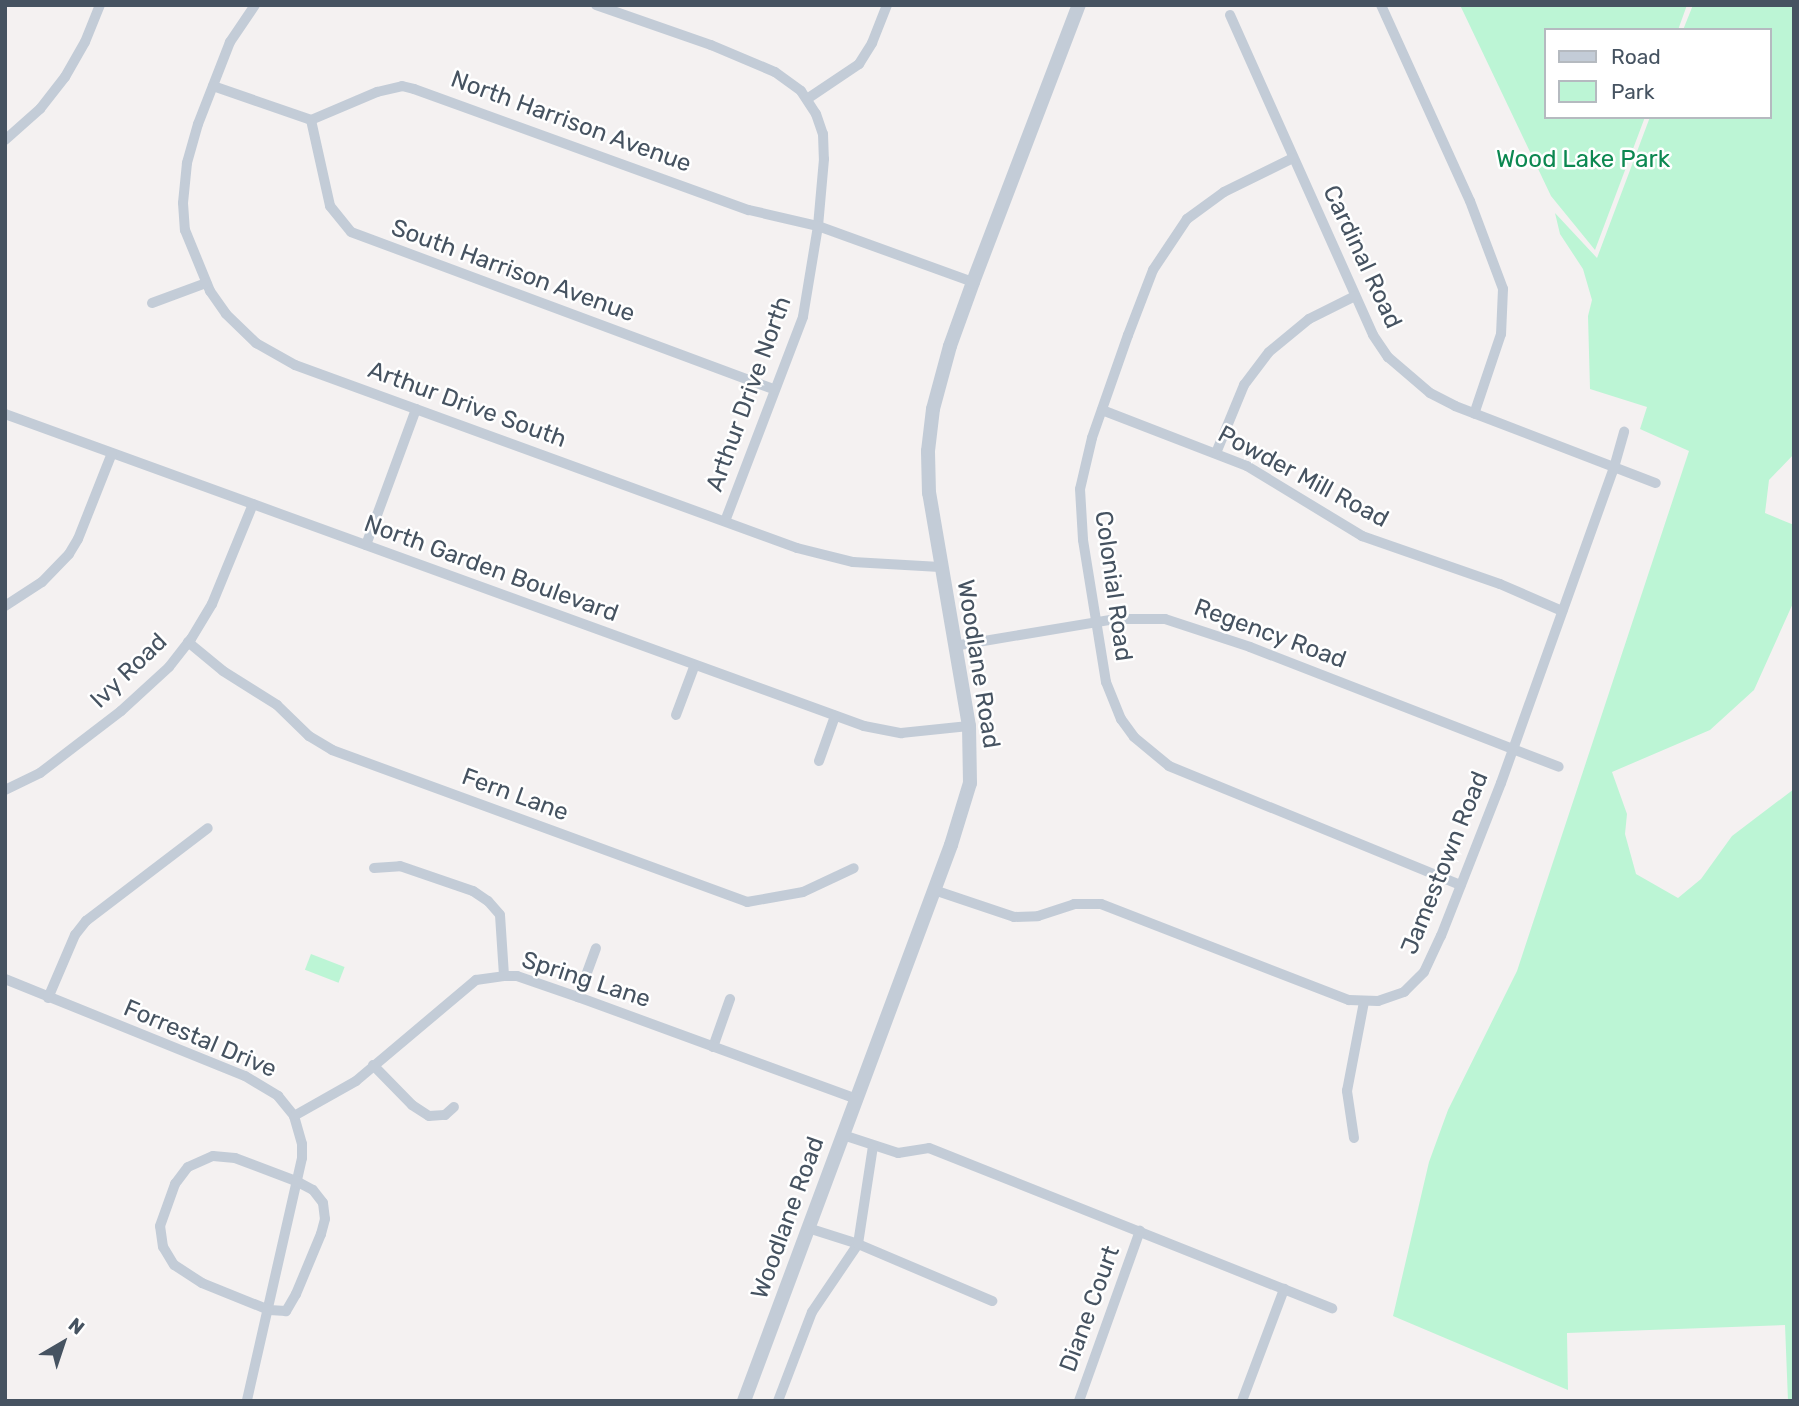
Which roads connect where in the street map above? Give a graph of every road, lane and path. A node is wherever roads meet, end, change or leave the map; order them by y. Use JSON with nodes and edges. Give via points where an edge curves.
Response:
{"nodes":[{"id":1,"x":100,"y":5,"type":"edge"},
{"id":2,"x":255,"y":5,"type":"edge"},
{"id":3,"x":596,"y":5,"type":"edge"},
{"id":4,"x":887,"y":5,"type":"edge"},
{"id":5,"x":1079,"y":5,"type":"edge"},
{"id":6,"x":1381,"y":5,"type":"edge"},
{"id":7,"x":1230,"y":15,"type":"dead end"},
{"id":8,"x":213,"y":86,"type":"junction"},
{"id":9,"x":807,"y":99,"type":"junction"},
{"id":10,"x":311,"y":120,"type":"junction"},
{"id":11,"x":5,"y":140,"type":"edge"},
{"id":12,"x":1293,"y":158,"type":"junction"},
{"id":13,"x":818,"y":226,"type":"junction"},
{"id":14,"x":973,"y":282,"type":"junction"},
{"id":15,"x":206,"y":283,"type":"junction"},
{"id":16,"x":1355,"y":296,"type":"junction"},
{"id":17,"x":152,"y":303,"type":"dead end"},
{"id":18,"x":775,"y":390,"type":"junction"},
{"id":19,"x":416,"y":409,"type":"junction"},
{"id":20,"x":1102,"y":410,"type":"junction"},
{"id":21,"x":5,"y":414,"type":"edge"},
{"id":22,"x":1474,"y":414,"type":"junction"},
{"id":23,"x":1624,"y":432,"type":"dead end"},
{"id":24,"x":112,"y":453,"type":"junction"},
{"id":25,"x":1216,"y":453,"type":"junction"},
{"id":26,"x":1615,"y":466,"type":"junction"},
{"id":27,"x":1656,"y":482,"type":"dead end"},
{"id":28,"x":253,"y":504,"type":"junction"},
{"id":29,"x":725,"y":522,"type":"junction"},
{"id":30,"x":366,"y":545,"type":"junction"},
{"id":31,"x":940,"y":567,"type":"junction"},
{"id":32,"x":5,"y":606,"type":"edge"},
{"id":33,"x":1562,"y":611,"type":"junction"},
{"id":34,"x":1098,"y":622,"type":"junction"},
{"id":35,"x":188,"y":642,"type":"junction"},
{"id":36,"x":954,"y":646,"type":"junction"},
{"id":37,"x":694,"y":667,"type":"junction"},
{"id":38,"x":676,"y":715,"type":"dead end"},
{"id":39,"x":835,"y":716,"type":"junction"},
{"id":40,"x":969,"y":726,"type":"junction"},
{"id":41,"x":1513,"y":748,"type":"junction"},
{"id":42,"x":819,"y":761,"type":"dead end"},
{"id":43,"x":1559,"y":767,"type":"dead end"},
{"id":44,"x":5,"y":790,"type":"edge"},
{"id":45,"x":208,"y":828,"type":"dead end"},
{"id":46,"x":374,"y":868,"type":"dead end"},
{"id":47,"x":854,"y":868,"type":"dead end"},
{"id":48,"x":1461,"y":885,"type":"junction"},
{"id":49,"x":934,"y":890,"type":"junction"},
{"id":50,"x":596,"y":948,"type":"dead end"},
{"id":51,"x":504,"y":975,"type":"junction"},
{"id":52,"x":5,"y":979,"type":"edge"},
{"id":53,"x":578,"y":997,"type":"junction"},
{"id":54,"x":48,"y":998,"type":"junction"},
{"id":55,"x":730,"y":999,"type":"dead end"},
{"id":56,"x":1364,"y":1002,"type":"junction"},
{"id":57,"x":713,"y":1047,"type":"junction"},
{"id":58,"x":373,"y":1065,"type":"junction"},
{"id":59,"x":856,"y":1099,"type":"junction"},
{"id":60,"x":454,"y":1107,"type":"dead end"},
{"id":61,"x":294,"y":1116,"type":"junction"},
{"id":62,"x":843,"y":1135,"type":"junction"},
{"id":63,"x":1354,"y":1138,"type":"dead end"},
{"id":64,"x":873,"y":1146,"type":"junction"},
{"id":65,"x":296,"y":1181,"type":"junction"},
{"id":66,"x":808,"y":1228,"type":"junction"},
{"id":67,"x":1140,"y":1231,"type":"junction"},
{"id":68,"x":858,"y":1244,"type":"junction"},
{"id":69,"x":1284,"y":1289,"type":"junction"},
{"id":70,"x":992,"y":1301,"type":"dead end"},
{"id":71,"x":1332,"y":1308,"type":"dead end"},
{"id":72,"x":269,"y":1310,"type":"junction"},
{"id":73,"x":247,"y":1401,"type":"edge"},
{"id":74,"x":744,"y":1401,"type":"edge"},
{"id":75,"x":778,"y":1401,"type":"edge"},
{"id":76,"x":1079,"y":1401,"type":"edge"},
{"id":77,"x":1242,"y":1401,"type":"edge"}],
"edges":[{"from":1,"to":11,"type":"street","via":[[65,77],[40,109]]},
{"from":2,"to":8,"type":"street","via":[[230,42]]},
{"from":3,"to":9,"type":"street","name":"Arthur Drive North","via":[[751,61],[794,83]]},
{"from":4,"to":9,"type":"street","via":[[859,64]]},
{"from":5,"to":14,"type":"street","name":"Woodlane Road"},
{"from":6,"to":22,"type":"street","via":[[1503,289],[1501,334]]},
{"from":7,"to":12,"type":"street","name":"Cardinal Road"},
{"from":8,"to":10,"type":"street"},
{"from":8,"to":15,"type":"street","name":"Arthur Drive South","via":[[194,136],[183,190],[185,230]]},
{"from":9,"to":13,"type":"street","name":"Arthur Drive North","via":[[824,147]]},
{"from":10,"to":13,"type":"street","name":"North Harrison Avenue","via":[[402,86],[749,210]]},
{"from":10,"to":18,"type":"street","name":"South Harrison Avenue","via":[[330,206],[351,232]]},
{"from":12,"to":16,"type":"street","name":"Cardinal Road"},
{"from":12,"to":20,"type":"street","name":"Colonial Road","via":[[1213,198],[1172,238],[1148,282]]},
{"from":13,"to":14,"type":"street","name":"North Harrison Avenue"},
{"from":13,"to":18,"type":"street","name":"Arthur Drive North","via":[[803,317]]},
{"from":14,"to":31,"type":"street","name":"Woodlane Road","via":[[937,388],[930,429],[929,493]]},
{"from":15,"to":17,"type":"street"},
{"from":15,"to":19,"type":"street","name":"Arthur Drive South","via":[[226,314],[268,352]]},
{"from":16,"to":22,"type":"street","name":"Cardinal Road","via":[[1379,347],[1397,367],[1430,393]]},
{"from":16,"to":25,"type":"street","via":[[1309,319],[1269,352],[1244,385]]},
{"from":18,"to":29,"type":"street","name":"Arthur Drive North"},
{"from":19,"to":29,"type":"street","name":"Arthur Drive South"},
{"from":19,"to":30,"type":"street"},
{"from":20,"to":25,"type":"street","name":"Powder Mill Road"},
{"from":20,"to":34,"type":"street","name":"Colonial Road","via":[[1080,489],[1083,540]]},
{"from":21,"to":24,"type":"street","name":"North Garden Boulevard"},
{"from":22,"to":26,"type":"street","name":"Cardinal Road"},
{"from":23,"to":26,"type":"street","name":"Jamestown Road"},
{"from":24,"to":28,"type":"street","name":"North Garden Boulevard"},
{"from":24,"to":32,"type":"street","via":[[69,554],[42,582]]},
{"from":25,"to":33,"type":"street","name":"Powder Mill Road","via":[[1259,472],[1362,536],[1500,584]]},
{"from":26,"to":27,"type":"street","name":"Cardinal Road"},
{"from":26,"to":33,"type":"street","name":"Jamestown Road"},
{"from":28,"to":30,"type":"street","name":"North Garden Boulevard"},
{"from":28,"to":35,"type":"street","name":"Ivy Road","via":[[217,592]]},
{"from":29,"to":31,"type":"street","name":"Arthur Drive South","via":[[853,562]]},
{"from":30,"to":37,"type":"street","name":"North Garden Boulevard"},
{"from":31,"to":36,"type":"street","name":"Woodlane Road"},
{"from":33,"to":41,"type":"street","name":"Jamestown Road"},
{"from":34,"to":36,"type":"street","name":"Regency Road"},
{"from":34,"to":41,"type":"street","name":"Regency Road","via":[[1149,617],[1181,622]]},
{"from":34,"to":48,"type":"street","name":"Colonial Road","via":[[1112,700],[1149,753],[1191,777]]},
{"from":35,"to":44,"type":"street","name":"Ivy Road","via":[[169,667],[121,711],[40,773]]},
{"from":35,"to":47,"type":"street","name":"Fern Lane","via":[[332,750],[747,902],[803,892]]},
{"from":36,"to":40,"type":"street","name":"Woodlane Road"},
{"from":37,"to":38,"type":"street"},
{"from":37,"to":39,"type":"street","name":"North Garden Boulevard"},
{"from":39,"to":40,"type":"street","name":"North Garden Boulevard","via":[[901,733]]},
{"from":39,"to":42,"type":"street"},
{"from":40,"to":49,"type":"street","name":"Woodlane Road","via":[[970,783]]},
{"from":41,"to":43,"type":"street","name":"Regency Road"},
{"from":41,"to":48,"type":"street","name":"Jamestown Road"},
{"from":45,"to":54,"type":"street","via":[[86,922],[75,934]]},
{"from":46,"to":51,"type":"street","via":[[400,866],[473,891],[488,901],[500,915]]},
{"from":48,"to":56,"type":"street","name":"Jamestown Road","via":[[1437,948],[1415,983],[1392,997]]},
{"from":49,"to":56,"type":"street","name":"Jamestown Road","via":[[1014,917],[1038,916],[1074,904],[1101,904],[1335,996]]},
{"from":49,"to":59,"type":"street","name":"Woodlane Road"},
{"from":50,"to":53,"type":"street"},
{"from":51,"to":53,"type":"street","name":"Spring Lane"},
{"from":51,"to":58,"type":"street","name":"Spring Lane","via":[[476,980]]},
{"from":52,"to":54,"type":"street","name":"Forrestal Drive"},
{"from":53,"to":57,"type":"street","name":"Spring Lane"},
{"from":54,"to":61,"type":"street","name":"Forrestal Drive","via":[[245,1076],[278,1096]]},
{"from":55,"to":57,"type":"street"},
{"from":56,"to":63,"type":"street","via":[[1347,1091]]},
{"from":57,"to":59,"type":"street","name":"Spring Lane"},
{"from":58,"to":60,"type":"street","via":[[429,1116],[445,1115]]},
{"from":58,"to":61,"type":"street","name":"Spring Lane","via":[[356,1081]]},
{"from":59,"to":62,"type":"street","name":"Woodlane Road"},
{"from":61,"to":65,"type":"street","via":[[302,1144]]},
{"from":62,"to":64,"type":"street"},
{"from":62,"to":66,"type":"street","name":"Woodlane Road"},
{"from":64,"to":67,"type":"street","via":[[898,1153],[929,1148]]},
{"from":64,"to":68,"type":"street"},
{"from":65,"to":72,"type":"street"},
{"from":65,"to":72,"type":"street","via":[[318,1196],[325,1219],[290,1307],[280,1312]]},
{"from":65,"to":72,"type":"street","via":[[234,1158],[205,1158],[181,1175],[162,1215],[160,1237],[174,1265],[202,1283]]},
{"from":66,"to":68,"type":"street"},
{"from":66,"to":74,"type":"street","name":"Woodlane Road"},
{"from":67,"to":69,"type":"street"},
{"from":67,"to":76,"type":"street","name":"Diane Court"},
{"from":68,"to":70,"type":"street"},
{"from":68,"to":75,"type":"street","via":[[812,1312]]},
{"from":69,"to":71,"type":"street"},
{"from":69,"to":77,"type":"street"},
{"from":72,"to":73,"type":"street"}]}
